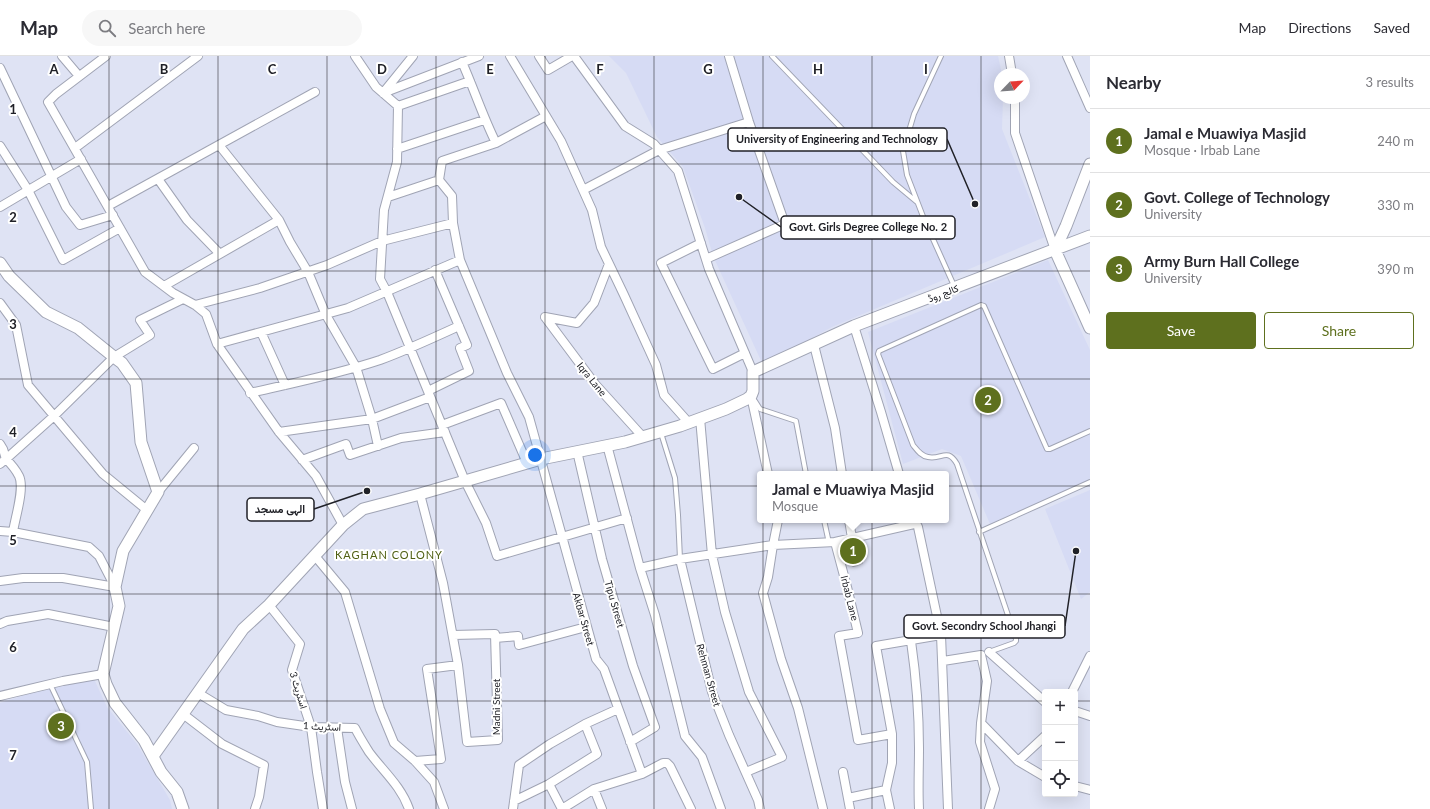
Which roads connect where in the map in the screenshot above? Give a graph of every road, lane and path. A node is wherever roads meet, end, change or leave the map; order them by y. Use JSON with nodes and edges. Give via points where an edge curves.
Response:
{"nodes":[{"id":1,"x":62,"y":56,"type":"edge"},
{"id":2,"x":106,"y":56,"type":"edge"},
{"id":3,"x":198,"y":56,"type":"edge"},
{"id":4,"x":355,"y":56,"type":"edge"},
{"id":5,"x":413,"y":56,"type":"edge"},
{"id":6,"x":479,"y":56,"type":"edge"},
{"id":7,"x":510,"y":56,"type":"edge"},
{"id":8,"x":539,"y":56,"type":"edge"},
{"id":9,"x":573,"y":56,"type":"edge"},
{"id":10,"x":729,"y":56,"type":"edge"},
{"id":11,"x":772,"y":56,"type":"edge"},
{"id":12,"x":941,"y":56,"type":"edge"},
{"id":13,"x":1009,"y":56,"type":"edge"},
{"id":14,"x":1067,"y":56,"type":"edge"},
{"id":15,"x":462,"y":62,"type":"junction"},
{"id":16,"x":0,"y":68,"type":"edge"},
{"id":17,"x":1011,"y":68,"type":"edge"},
{"id":18,"x":78,"y":76,"type":"junction"},
{"id":19,"x":470,"y":81,"type":"junction"},
{"id":20,"x":315,"y":92,"type":"dead end"},
{"id":21,"x":383,"y":93,"type":"junction"},
{"id":22,"x":1015,"y":104,"type":"edge"},
{"id":23,"x":398,"y":106,"type":"junction"},
{"id":24,"x":1090,"y":108,"type":"edge"},
{"id":25,"x":546,"y":116,"type":"junction"},
{"id":26,"x":484,"y":120,"type":"junction"},
{"id":27,"x":749,"y":122,"type":"junction"},
{"id":28,"x":496,"y":143,"type":"junction"},
{"id":29,"x":219,"y":145,"type":"junction"},
{"id":30,"x":0,"y":146,"type":"edge"},
{"id":31,"x":75,"y":148,"type":"junction"},
{"id":32,"x":397,"y":149,"type":"junction"},
{"id":33,"x":659,"y":150,"type":"junction"},
{"id":34,"x":81,"y":159,"type":"junction"},
{"id":35,"x":1090,"y":164,"type":"edge"},
{"id":36,"x":52,"y":176,"type":"junction"},
{"id":37,"x":158,"y":178,"type":"junction"},
{"id":38,"x":439,"y":180,"type":"junction"},
{"id":39,"x":28,"y":190,"type":"junction"},
{"id":40,"x":583,"y":190,"type":"junction"},
{"id":41,"x":388,"y":196,"type":"junction"},
{"id":42,"x":917,"y":202,"type":"junction"},
{"id":43,"x":108,"y":206,"type":"junction"},
{"id":44,"x":0,"y":207,"type":"edge"},
{"id":45,"x":113,"y":215,"type":"junction"},
{"id":46,"x":279,"y":220,"type":"junction"},
{"id":47,"x":453,"y":223,"type":"junction"},
{"id":48,"x":120,"y":228,"type":"junction"},
{"id":49,"x":1090,"y":236,"type":"edge"},
{"id":50,"x":382,"y":241,"type":"junction"},
{"id":51,"x":701,"y":242,"type":"junction"},
{"id":52,"x":1055,"y":250,"type":"junction"},
{"id":53,"x":220,"y":254,"type":"junction"},
{"id":54,"x":706,"y":259,"type":"junction"},
{"id":55,"x":460,"y":260,"type":"junction"},
{"id":56,"x":0,"y":263,"type":"edge"},
{"id":57,"x":610,"y":264,"type":"junction"},
{"id":58,"x":435,"y":270,"type":"junction"},
{"id":59,"x":308,"y":272,"type":"junction"},
{"id":60,"x":164,"y":286,"type":"junction"},
{"id":61,"x":955,"y":288,"type":"junction"},
{"id":62,"x":387,"y":292,"type":"junction"},
{"id":63,"x":183,"y":298,"type":"junction"},
{"id":64,"x":0,"y":303,"type":"edge"},
{"id":65,"x":195,"y":305,"type":"junction"},
{"id":66,"x":326,"y":314,"type":"junction"},
{"id":67,"x":459,"y":326,"type":"junction"},
{"id":68,"x":854,"y":326,"type":"junction"},
{"id":69,"x":1090,"y":328,"type":"edge"},
{"id":70,"x":262,"y":332,"type":"junction"},
{"id":71,"x":217,"y":344,"type":"junction"},
{"id":72,"x":814,"y":345,"type":"junction"},
{"id":73,"x":410,"y":348,"type":"junction"},
{"id":74,"x":745,"y":353,"type":"junction"},
{"id":75,"x":114,"y":357,"type":"junction"},
{"id":76,"x":356,"y":367,"type":"junction"},
{"id":77,"x":753,"y":372,"type":"junction"},
{"id":78,"x":285,"y":385,"type":"junction"},
{"id":79,"x":250,"y":393,"type":"junction"},
{"id":80,"x":429,"y":394,"type":"junction"},
{"id":81,"x":751,"y":396,"type":"junction"},
{"id":82,"x":54,"y":416,"type":"junction"},
{"id":83,"x":700,"y":418,"type":"junction"},
{"id":84,"x":372,"y":419,"type":"junction"},
{"id":85,"x":689,"y":422,"type":"junction"},
{"id":86,"x":443,"y":429,"type":"junction"},
{"id":87,"x":1090,"y":431,"type":"edge"},
{"id":88,"x":279,"y":432,"type":"junction"},
{"id":89,"x":661,"y":432,"type":"junction"},
{"id":90,"x":642,"y":437,"type":"junction"},
{"id":91,"x":0,"y":444,"type":"edge"},
{"id":92,"x":607,"y":445,"type":"junction"},
{"id":93,"x":378,"y":446,"type":"junction"},
{"id":94,"x":194,"y":448,"type":"dead end"},
{"id":95,"x":577,"y":451,"type":"junction"},
{"id":96,"x":541,"y":459,"type":"junction"},
{"id":97,"x":302,"y":460,"type":"junction"},
{"id":98,"x":3,"y":461,"type":"edge"},
{"id":99,"x":527,"y":463,"type":"junction"},
{"id":100,"x":767,"y":471,"type":"edge"},
{"id":101,"x":805,"y":471,"type":"edge"},
{"id":102,"x":842,"y":471,"type":"edge"},
{"id":103,"x":898,"y":471,"type":"edge"},
{"id":104,"x":465,"y":481,"type":"junction"},
{"id":105,"x":1090,"y":482,"type":"edge"},
{"id":106,"x":158,"y":492,"type":"junction"},
{"id":107,"x":420,"y":494,"type":"junction"},
{"id":108,"x":147,"y":510,"type":"junction"},
{"id":109,"x":627,"y":518,"type":"junction"},
{"id":110,"x":777,"y":523,"type":"edge"},
{"id":111,"x":825,"y":523,"type":"edge"},
{"id":112,"x":850,"y":523,"type":"edge"},
{"id":113,"x":907,"y":523,"type":"edge"},
{"id":114,"x":344,"y":525,"type":"junction"},
{"id":115,"x":595,"y":528,"type":"junction"},
{"id":116,"x":0,"y":531,"type":"edge"},
{"id":117,"x":13,"y":532,"type":"junction"},
{"id":118,"x":979,"y":532,"type":"junction"},
{"id":119,"x":562,"y":537,"type":"junction"},
{"id":120,"x":852,"y":538,"type":"junction"},
{"id":121,"x":832,"y":543,"type":"junction"},
{"id":122,"x":773,"y":545,"type":"junction"},
{"id":123,"x":712,"y":555,"type":"junction"},
{"id":124,"x":315,"y":556,"type":"junction"},
{"id":125,"x":680,"y":559,"type":"junction"},
{"id":126,"x":640,"y":568,"type":"junction"},
{"id":127,"x":0,"y":581,"type":"edge"},
{"id":128,"x":115,"y":587,"type":"junction"},
{"id":129,"x":269,"y":604,"type":"junction"},
{"id":130,"x":0,"y":624,"type":"edge"},
{"id":131,"x":114,"y":627,"type":"junction"},
{"id":132,"x":586,"y":627,"type":"junction"},
{"id":133,"x":453,"y":635,"type":"junction"},
{"id":134,"x":942,"y":635,"type":"junction"},
{"id":135,"x":495,"y":638,"type":"junction"},
{"id":136,"x":911,"y":641,"type":"junction"},
{"id":137,"x":985,"y":654,"type":"junction"},
{"id":138,"x":1089,"y":660,"type":"edge"},
{"id":139,"x":943,"y":661,"type":"junction"},
{"id":140,"x":458,"y":665,"type":"junction"},
{"id":141,"x":103,"y":674,"type":"junction"},
{"id":142,"x":50,"y":684,"type":"junction"},
{"id":143,"x":1074,"y":689,"type":"edge"},
{"id":144,"x":198,"y":693,"type":"junction"},
{"id":145,"x":0,"y":696,"type":"edge"},
{"id":146,"x":1042,"y":700,"type":"edge"},
{"id":147,"x":618,"y":709,"type":"junction"},
{"id":148,"x":1078,"y":712,"type":"edge"},
{"id":149,"x":183,"y":714,"type":"junction"},
{"id":150,"x":1090,"y":716,"type":"edge"},
{"id":151,"x":981,"y":723,"type":"junction"},
{"id":152,"x":585,"y":724,"type":"junction"},
{"id":153,"x":311,"y":727,"type":"junction"},
{"id":154,"x":337,"y":728,"type":"junction"},
{"id":155,"x":892,"y":734,"type":"junction"},
{"id":156,"x":1042,"y":739,"type":"edge"},
{"id":157,"x":630,"y":742,"type":"junction"},
{"id":158,"x":153,"y":756,"type":"junction"},
{"id":159,"x":415,"y":761,"type":"junction"},
{"id":160,"x":1018,"y":761,"type":"junction"},
{"id":161,"x":746,"y":772,"type":"junction"},
{"id":162,"x":843,"y":772,"type":"dead end"},
{"id":163,"x":642,"y":774,"type":"junction"},
{"id":164,"x":1042,"y":775,"type":"edge"},
{"id":165,"x":549,"y":784,"type":"junction"},
{"id":166,"x":1078,"y":787,"type":"edge"},
{"id":167,"x":594,"y":789,"type":"junction"},
{"id":168,"x":886,"y":790,"type":"junction"},
{"id":169,"x":1090,"y":790,"type":"edge"},
{"id":170,"x":848,"y":798,"type":"junction"},
{"id":171,"x":514,"y":805,"type":"edge"},
{"id":172,"x":91,"y":809,"type":"edge"},
{"id":173,"x":183,"y":809,"type":"edge"},
{"id":174,"x":255,"y":809,"type":"edge"},
{"id":175,"x":323,"y":809,"type":"edge"},
{"id":176,"x":352,"y":809,"type":"edge"},
{"id":177,"x":409,"y":809,"type":"edge"},
{"id":178,"x":444,"y":809,"type":"edge"},
{"id":179,"x":562,"y":809,"type":"edge"},
{"id":180,"x":602,"y":809,"type":"edge"},
{"id":181,"x":691,"y":809,"type":"edge"},
{"id":182,"x":722,"y":809,"type":"edge"},
{"id":183,"x":760,"y":809,"type":"edge"},
{"id":184,"x":824,"y":809,"type":"edge"},
{"id":185,"x":850,"y":809,"type":"edge"},
{"id":186,"x":890,"y":809,"type":"edge"},
{"id":187,"x":919,"y":809,"type":"edge"},
{"id":188,"x":948,"y":809,"type":"edge"},
{"id":189,"x":989,"y":809,"type":"edge"}],
"edges":[{"from":1,"to":18,"type":"street"},
{"from":2,"to":18,"type":"street"},
{"from":3,"to":31,"type":"street"},
{"from":4,"to":21,"type":"street"},
{"from":5,"to":21,"type":"street"},
{"from":6,"to":15,"type":"street"},
{"from":7,"to":25,"type":"street"},
{"from":8,"to":9,"type":"street","via":[[548,70]]},
{"from":9,"to":33,"type":"street","via":[[625,126],[654,144]]},
{"from":10,"to":27,"type":"street"},
{"from":11,"to":42,"type":"lane","via":[[893,182]]},
{"from":12,"to":42,"type":"lane","via":[[914,114],[903,151],[906,175]]},
{"from":13,"to":17,"type":"street"},
{"from":14,"to":24,"type":"street"},
{"from":15,"to":19,"type":"street"},
{"from":15,"to":21,"type":"street"},
{"from":16,"to":36,"type":"street"},
{"from":18,"to":31,"type":"street","via":[[48,102]]},
{"from":19,"to":23,"type":"street"},
{"from":19,"to":26,"type":"street"},
{"from":20,"to":29,"type":"street"},
{"from":21,"to":23,"type":"street"},
{"from":22,"to":52,"type":"street","via":[[1015,133]]},
{"from":23,"to":32,"type":"street"},
{"from":25,"to":28,"type":"street"},
{"from":25,"to":40,"type":"street","via":[[561,141]]},
{"from":26,"to":28,"type":"street"},
{"from":26,"to":32,"type":"street"},
{"from":27,"to":33,"type":"street"},
{"from":27,"to":54,"type":"street","via":[[786,224]]},
{"from":28,"to":38,"type":"street","via":[[442,161]]},
{"from":29,"to":37,"type":"street"},
{"from":29,"to":46,"type":"street"},
{"from":30,"to":39,"type":"street"},
{"from":31,"to":34,"type":"street"},
{"from":32,"to":41,"type":"street","via":[[397,162]]},
{"from":33,"to":40,"type":"street"},
{"from":33,"to":51,"type":"street","via":[[678,171]]},
{"from":34,"to":36,"type":"street"},
{"from":34,"to":43,"type":"street"},
{"from":35,"to":52,"type":"street"},
{"from":36,"to":39,"type":"street"},
{"from":36,"to":45,"type":"street","via":[[66,206],[80,226]]},
{"from":37,"to":43,"type":"street"},
{"from":37,"to":53,"type":"street","via":[[187,220]]},
{"from":38,"to":41,"type":"street"},
{"from":38,"to":47,"type":"street","name":"Akbar Street","via":[[452,196]]},
{"from":39,"to":44,"type":"street"},
{"from":39,"to":48,"type":"street","via":[[64,260]]},
{"from":40,"to":57,"type":"street","via":[[592,210],[601,247]]},
{"from":41,"to":50,"type":"street","via":[[384,210]]},
{"from":42,"to":61,"type":"lane"},
{"from":43,"to":45,"type":"street"},
{"from":45,"to":48,"type":"street"},
{"from":46,"to":53,"type":"street"},
{"from":46,"to":59,"type":"street"},
{"from":47,"to":50,"type":"street"},
{"from":47,"to":55,"type":"street","name":"Akbar Street"},
{"from":48,"to":60,"type":"street","via":[[145,272]]},
{"from":49,"to":52,"type":"street","name":"کالج روڈ"},
{"from":50,"to":59,"type":"street"},
{"from":50,"to":62,"type":"street","via":[[380,279]]},
{"from":51,"to":54,"type":"street"},
{"from":51,"to":74,"type":"street","via":[[661,263],[713,369]]},
{"from":52,"to":61,"type":"street","name":"کالج روڈ"},
{"from":52,"to":69,"type":"street"},
{"from":53,"to":60,"type":"street"},
{"from":54,"to":74,"type":"street"},
{"from":55,"to":58,"type":"street"},
{"from":55,"to":96,"type":"street","name":"Akbar Street","via":[[507,373],[529,417]]},
{"from":56,"to":75,"type":"street","via":[[9,276],[46,312],[78,328]]},
{"from":57,"to":85,"type":"street","via":[[656,365],[664,394]]},
{"from":57,"to":90,"type":"street","name":"Iqra Lane","via":[[594,303],[577,322],[545,317],[595,384]]},
{"from":58,"to":62,"type":"street"},
{"from":58,"to":67,"type":"street"},
{"from":59,"to":65,"type":"street"},
{"from":59,"to":66,"type":"street"},
{"from":60,"to":63,"type":"street"},
{"from":61,"to":68,"type":"street","name":"کالج روڈ"},
{"from":62,"to":66,"type":"street"},
{"from":62,"to":73,"type":"street"},
{"from":63,"to":65,"type":"street"},
{"from":63,"to":75,"type":"street","via":[[140,320],[150,335]]},
{"from":64,"to":82,"type":"street","via":[[16,326],[28,385]]},
{"from":65,"to":71,"type":"street","via":[[206,314]]},
{"from":66,"to":70,"type":"street"},
{"from":66,"to":76,"type":"street"},
{"from":67,"to":73,"type":"street"},
{"from":67,"to":80,"type":"street","via":[[467,345],[460,348],[469,371]]},
{"from":68,"to":72,"type":"street","name":"کالج روڈ"},
{"from":68,"to":103,"type":"street"},
{"from":70,"to":71,"type":"street"},
{"from":70,"to":78,"type":"street"},
{"from":71,"to":79,"type":"street"},
{"from":72,"to":77,"type":"street","name":"کالج روڈ"},
{"from":72,"to":102,"type":"street","via":[[835,428]]},
{"from":73,"to":76,"type":"street"},
{"from":73,"to":80,"type":"street"},
{"from":74,"to":77,"type":"street"},
{"from":75,"to":82,"type":"street"},
{"from":75,"to":106,"type":"street","via":[[122,363],[136,383],[141,442]]},
{"from":76,"to":78,"type":"street"},
{"from":76,"to":84,"type":"street"},
{"from":77,"to":81,"type":"street"},
{"from":78,"to":79,"type":"street"},
{"from":79,"to":88,"type":"street"},
{"from":80,"to":84,"type":"street"},
{"from":80,"to":86,"type":"street"},
{"from":81,"to":83,"type":"street","via":[[726,409]]},
{"from":81,"to":100,"type":"street"},
{"from":81,"to":101,"type":"lane","via":[[760,408],[796,420]]},
{"from":82,"to":98,"type":"street"},
{"from":82,"to":108,"type":"street","via":[[103,474]]},
{"from":83,"to":85,"type":"street"},
{"from":83,"to":123,"type":"street"},
{"from":84,"to":88,"type":"street"},
{"from":84,"to":93,"type":"street"},
{"from":85,"to":89,"type":"street"},
{"from":86,"to":93,"type":"street"},
{"from":86,"to":99,"type":"street","via":[[501,403]]},
{"from":86,"to":104,"type":"street"},
{"from":87,"to":118,"type":"lane","via":[[1047,449],[984,306],[879,351],[913,445],[929,457],[946,454],[953,457]]},
{"from":88,"to":97,"type":"street"},
{"from":89,"to":90,"type":"street"},
{"from":89,"to":125,"type":"lane","via":[[675,478]]},
{"from":90,"to":92,"type":"street"},
{"from":91,"to":98,"type":"street","via":[[3,449]]},
{"from":92,"to":95,"type":"street"},
{"from":92,"to":109,"type":"street"},
{"from":93,"to":97,"type":"street","via":[[350,455],[346,444]]},
{"from":94,"to":106,"type":"street"},
{"from":95,"to":96,"type":"street"},
{"from":95,"to":115,"type":"street","name":"Tipu Street"},
{"from":96,"to":99,"type":"street"},
{"from":96,"to":119,"type":"street","name":"Akbar Street"},
{"from":97,"to":114,"type":"street","via":[[316,476]]},
{"from":98,"to":117,"type":"street","via":[[15,469],[20,478],[21,489]]},
{"from":99,"to":104,"type":"street"},
{"from":104,"to":107,"type":"street"},
{"from":104,"to":119,"type":"street","via":[[486,523],[497,556]]},
{"from":105,"to":118,"type":"lane"},
{"from":106,"to":108,"type":"street"},
{"from":107,"to":114,"type":"street","via":[[368,506]]},
{"from":107,"to":133,"type":"street","name":"Madni Street","via":[[443,583]]},
{"from":108,"to":128,"type":"street","via":[[124,551]]},
{"from":109,"to":115,"type":"street"},
{"from":109,"to":126,"type":"street"},
{"from":110,"to":122,"type":"street"},
{"from":111,"to":121,"type":"lane"},
{"from":112,"to":120,"type":"street"},
{"from":113,"to":120,"type":"street"},
{"from":113,"to":134,"type":"street","via":[[918,527]]},
{"from":114,"to":124,"type":"street"},
{"from":115,"to":119,"type":"street"},
{"from":115,"to":157,"type":"street","name":"Tipu Street","via":[[633,666],[655,727]]},
{"from":116,"to":117,"type":"street"},
{"from":117,"to":128,"type":"street","via":[[89,547],[99,556]]},
{"from":118,"to":137,"type":"lane","via":[[1016,641]]},
{"from":119,"to":132,"type":"street","name":"Akbar Street"},
{"from":120,"to":121,"type":"street"},
{"from":121,"to":122,"type":"street"},
{"from":121,"to":155,"type":"street","name":"Irbab Lane","via":[[858,632],[839,636],[858,740]]},
{"from":122,"to":123,"type":"street"},
{"from":122,"to":184,"type":"street","via":[[763,593],[781,660],[798,708]]},
{"from":123,"to":125,"type":"street"},
{"from":123,"to":161,"type":"street","via":[[725,612],[749,692],[782,757]]},
{"from":124,"to":129,"type":"street"},
{"from":124,"to":159,"type":"street","via":[[345,592],[380,709],[394,743]]},
{"from":125,"to":126,"type":"street"},
{"from":125,"to":161,"type":"street","name":"Rehman Street","via":[[712,692]]},
{"from":126,"to":182,"type":"street","via":[[655,615],[685,736],[702,757]]},
{"from":127,"to":128,"type":"street","via":[[63,578]]},
{"from":128,"to":131,"type":"street","via":[[119,606]]},
{"from":129,"to":144,"type":"street","via":[[243,629]]},
{"from":129,"to":153,"type":"street","name":"اسٹریٹ 3","via":[[300,644],[292,670]]},
{"from":130,"to":131,"type":"street","via":[[48,614]]},
{"from":131,"to":141,"type":"street"},
{"from":132,"to":135,"type":"street","via":[[519,645],[518,636]]},
{"from":132,"to":147,"type":"street","name":"Akbar Street","via":[[596,659],[604,669]]},
{"from":133,"to":135,"type":"street","via":[[495,634]]},
{"from":133,"to":140,"type":"street","name":"Madni Street"},
{"from":134,"to":136,"type":"street"},
{"from":134,"to":139,"type":"street"},
{"from":135,"to":140,"type":"street","name":"Madni Street","via":[[498,740],[467,742]]},
{"from":136,"to":155,"type":"street","via":[[876,646]]},
{"from":136,"to":187,"type":"street","via":[[917,681]]},
{"from":137,"to":139,"type":"street"},
{"from":137,"to":146,"type":"street"},
{"from":137,"to":151,"type":"street","via":[[987,680]]},
{"from":138,"to":143,"type":"street"},
{"from":139,"to":188,"type":"street"},
{"from":140,"to":159,"type":"street","via":[[427,669],[441,759]]},
{"from":141,"to":142,"type":"street"},
{"from":141,"to":158,"type":"street","via":[[115,703],[144,740]]},
{"from":142,"to":145,"type":"street"},
{"from":142,"to":172,"type":"lane","via":[[87,762]]},
{"from":144,"to":149,"type":"street"},
{"from":144,"to":153,"type":"street","name":"اسٹریٹ 1","via":[[226,710]]},
{"from":147,"to":152,"type":"street"},
{"from":147,"to":157,"type":"street","name":"Akbar Street"},
{"from":148,"to":150,"type":"street"},
{"from":149,"to":158,"type":"street"},
{"from":149,"to":174,"type":"street","via":[[222,744],[264,765]]},
{"from":151,"to":160,"type":"street"},
{"from":151,"to":189,"type":"street","via":[[980,742],[995,789]]},
{"from":152,"to":165,"type":"street","via":[[597,754]]},
{"from":152,"to":171,"type":"street","via":[[519,765]]},
{"from":153,"to":154,"type":"street","name":"اسٹریٹ 1"},
{"from":153,"to":175,"type":"street","name":"اسٹریٹ 3"},
{"from":154,"to":176,"type":"street"},
{"from":154,"to":177,"type":"street","name":"اسٹریٹ 1","via":[[355,728],[406,799]]},
{"from":155,"to":168,"type":"street","via":[[892,763]]},
{"from":156,"to":160,"type":"street"},
{"from":157,"to":163,"type":"street","name":"Akbar Street"},
{"from":158,"to":173,"type":"street","via":[[161,772],[177,792]]},
{"from":159,"to":178,"type":"street","via":[[434,782]]},
{"from":160,"to":164,"type":"street"},
{"from":161,"to":183,"type":"street","name":"Rehman Street"},
{"from":162,"to":170,"type":"street"},
{"from":163,"to":167,"type":"street"},
{"from":163,"to":181,"type":"street","via":[[667,763]]},
{"from":165,"to":171,"type":"street"},
{"from":165,"to":179,"type":"street"},
{"from":166,"to":169,"type":"street"},
{"from":167,"to":179,"type":"street"},
{"from":167,"to":180,"type":"street"},
{"from":168,"to":170,"type":"street"},
{"from":168,"to":186,"type":"street"},
{"from":170,"to":185,"type":"street"}]}
